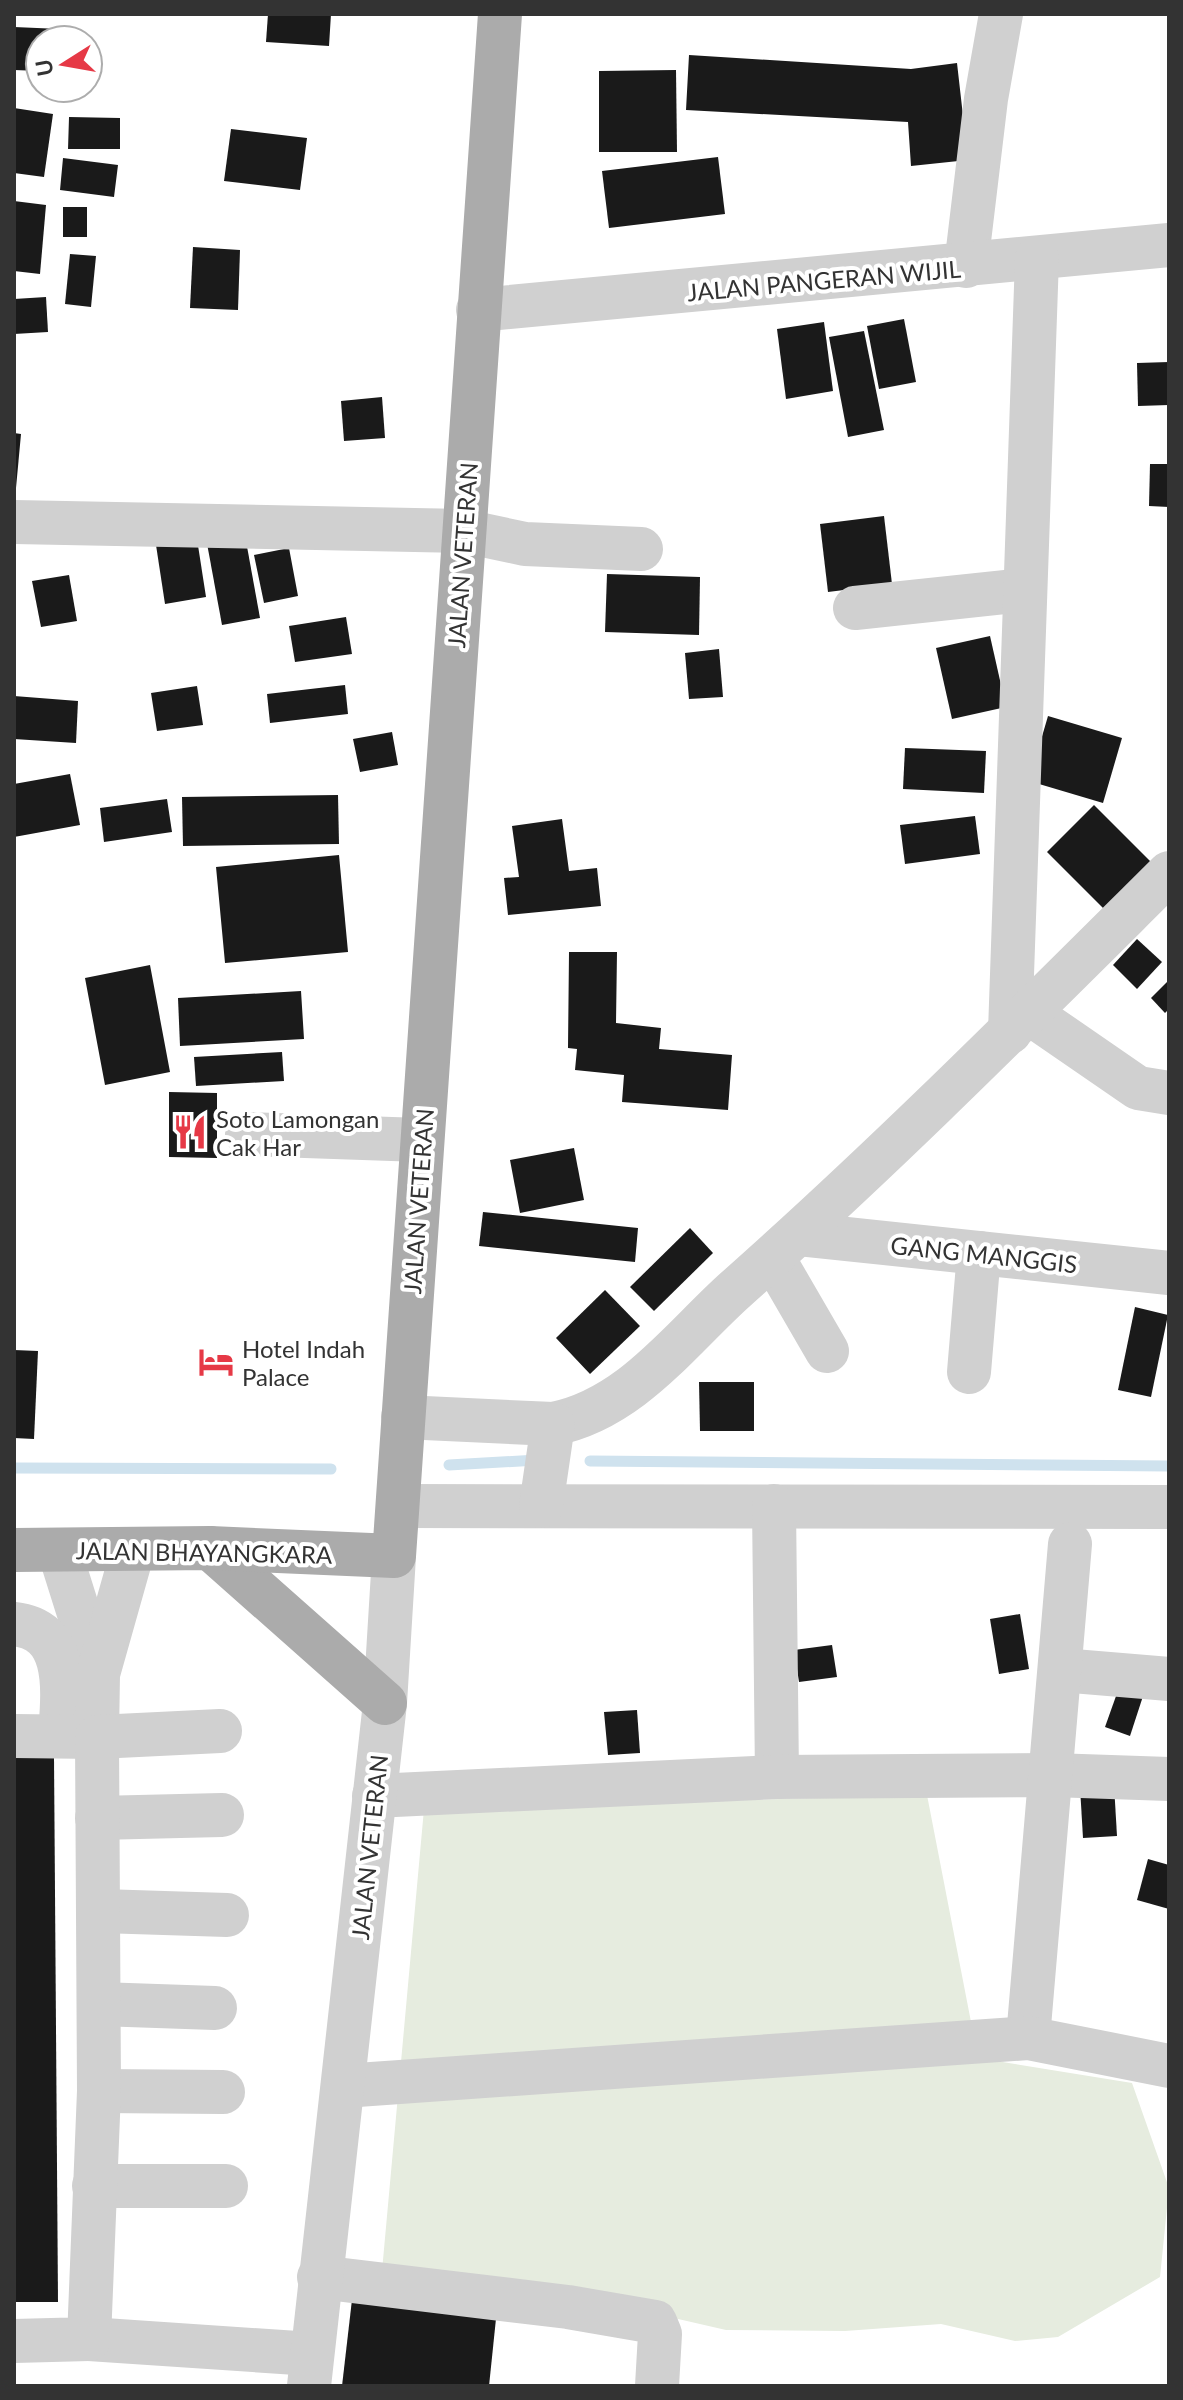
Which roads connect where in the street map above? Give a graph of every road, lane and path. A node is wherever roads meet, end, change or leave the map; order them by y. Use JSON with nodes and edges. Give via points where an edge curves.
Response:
{"nodes":[{"id":1,"x":500,"y":14,"type":"edge"},
{"id":2,"x":1001,"y":14,"type":"edge"},
{"id":3,"x":1169,"y":245,"type":"edge"},
{"id":4,"x":1037,"y":258,"type":"junction"},
{"id":5,"x":966,"y":266,"type":"junction"},
{"id":6,"x":478,"y":310,"type":"junction"},
{"id":7,"x":14,"y":522,"type":"edge"},
{"id":8,"x":464,"y":531,"type":"junction"},
{"id":9,"x":641,"y":549,"type":"dead end"},
{"id":10,"x":1025,"y":590,"type":"junction"},
{"id":11,"x":855,"y":608,"type":"dead end"},
{"id":12,"x":1169,"y":873,"type":"edge"},
{"id":13,"x":1020,"y":1022,"type":"junction"},
{"id":14,"x":1169,"y":1093,"type":"edge"},
{"id":15,"x":247,"y":1134,"type":"dead end"},
{"id":16,"x":421,"y":1140,"type":"junction"},
{"id":17,"x":786,"y":1246,"type":"junction"},
{"id":18,"x":979,"y":1253,"type":"junction"},
{"id":19,"x":1169,"y":1273,"type":"edge"},
{"id":20,"x":827,"y":1351,"type":"dead end"},
{"id":21,"x":969,"y":1372,"type":"dead end"},
{"id":22,"x":403,"y":1417,"type":"junction"},
{"id":23,"x":553,"y":1424,"type":"junction"},
{"id":24,"x":398,"y":1506,"type":"junction"},
{"id":25,"x":541,"y":1506,"type":"junction"},
{"id":26,"x":774,"y":1506,"type":"junction"},
{"id":27,"x":1169,"y":1507,"type":"edge"},
{"id":28,"x":1070,"y":1544,"type":"dead end"},
{"id":29,"x":210,"y":1548,"type":"junction"},
{"id":30,"x":14,"y":1550,"type":"edge"},
{"id":31,"x":59,"y":1550,"type":"junction"},
{"id":32,"x":133,"y":1550,"type":"junction"},
{"id":33,"x":394,"y":1556,"type":"junction"},
{"id":34,"x":14,"y":1624,"type":"edge"},
{"id":35,"x":1061,"y":1670,"type":"junction"},
{"id":36,"x":98,"y":1674,"type":"junction"},
{"id":37,"x":1169,"y":1679,"type":"edge"},
{"id":38,"x":385,"y":1703,"type":"junction"},
{"id":39,"x":220,"y":1731,"type":"dead end"},
{"id":40,"x":14,"y":1736,"type":"edge"},
{"id":41,"x":78,"y":1736,"type":"junction"},
{"id":42,"x":1052,"y":1775,"type":"junction"},
{"id":43,"x":777,"y":1777,"type":"junction"},
{"id":44,"x":1169,"y":1779,"type":"edge"},
{"id":45,"x":374,"y":1796,"type":"junction"},
{"id":46,"x":222,"y":1815,"type":"dead end"},
{"id":47,"x":97,"y":1818,"type":"junction"},
{"id":48,"x":101,"y":1911,"type":"junction"},
{"id":49,"x":227,"y":1915,"type":"dead end"},
{"id":50,"x":99,"y":2004,"type":"junction"},
{"id":51,"x":215,"y":2008,"type":"dead end"},
{"id":52,"x":1028,"y":2038,"type":"junction"},
{"id":53,"x":1169,"y":2066,"type":"edge"},
{"id":54,"x":343,"y":2086,"type":"junction"},
{"id":55,"x":99,"y":2091,"type":"junction"},
{"id":56,"x":223,"y":2092,"type":"dead end"},
{"id":57,"x":94,"y":2186,"type":"junction"},
{"id":58,"x":226,"y":2186,"type":"dead end"},
{"id":59,"x":319,"y":2277,"type":"junction"},
{"id":60,"x":89,"y":2339,"type":"junction"},
{"id":61,"x":14,"y":2341,"type":"edge"},
{"id":62,"x":311,"y":2370,"type":"edge"},
{"id":63,"x":657,"y":2386,"type":"edge"}],
"edges":[{"from":1,"to":6,"type":"main road","name":"JALAN VETERAN"},
{"from":2,"to":5,"type":"street"},
{"from":3,"to":4,"type":"street","name":"JALAN PANGERAN WIJIL"},
{"from":4,"to":5,"type":"street","name":"JALAN PANGERAN WIJIL"},
{"from":4,"to":10,"type":"street"},
{"from":5,"to":6,"type":"street","name":"JALAN PANGERAN WIJIL"},
{"from":6,"to":8,"type":"main road","name":"JALAN VETERAN"},
{"from":7,"to":8,"type":"street"},
{"from":8,"to":9,"type":"street","via":[[525,544]]},
{"from":8,"to":16,"type":"main road","name":"JALAN VETERAN"},
{"from":10,"to":11,"type":"street"},
{"from":10,"to":13,"type":"street"},
{"from":12,"to":13,"type":"street"},
{"from":13,"to":14,"type":"street","via":[[1138,1088]]},
{"from":13,"to":17,"type":"street"},
{"from":15,"to":16,"type":"street"},
{"from":16,"to":22,"type":"main road","name":"JALAN VETERAN"},
{"from":17,"to":18,"type":"street","name":"GANG MANGGIS"},
{"from":17,"to":20,"type":"street"},
{"from":17,"to":23,"type":"street","via":[[632,1387]]},
{"from":18,"to":19,"type":"street","name":"GANG MANGGIS"},
{"from":18,"to":21,"type":"street"},
{"from":22,"to":23,"type":"street"},
{"from":22,"to":24,"type":"main road","name":"JALAN VETERAN"},
{"from":23,"to":25,"type":"street"},
{"from":24,"to":25,"type":"street"},
{"from":24,"to":33,"type":"main road","name":"JALAN VETERAN"},
{"from":25,"to":26,"type":"street"},
{"from":26,"to":27,"type":"street"},
{"from":26,"to":43,"type":"street"},
{"from":28,"to":35,"type":"street"},
{"from":29,"to":32,"type":"main road","name":"JALAN BHAYANGKARA"},
{"from":29,"to":33,"type":"main road","name":"JALAN BHAYANGKARA"},
{"from":29,"to":38,"type":"main road"},
{"from":30,"to":31,"type":"main road","name":"JALAN BHAYANGKARA"},
{"from":31,"to":32,"type":"main road","name":"JALAN BHAYANGKARA"},
{"from":31,"to":36,"type":"street"},
{"from":32,"to":36,"type":"street"},
{"from":33,"to":38,"type":"street","name":"JALAN VETERAN"},
{"from":34,"to":41,"type":"street","via":[[46,1634],[57,1655]]},
{"from":35,"to":37,"type":"street"},
{"from":35,"to":42,"type":"street"},
{"from":36,"to":41,"type":"street"},
{"from":38,"to":45,"type":"street","name":"JALAN VETERAN"},
{"from":39,"to":41,"type":"street"},
{"from":40,"to":41,"type":"street"},
{"from":41,"to":47,"type":"street"},
{"from":42,"to":43,"type":"street"},
{"from":42,"to":44,"type":"street"},
{"from":42,"to":52,"type":"street"},
{"from":43,"to":45,"type":"street"},
{"from":45,"to":54,"type":"street","name":"JALAN VETERAN"},
{"from":46,"to":47,"type":"street"},
{"from":47,"to":48,"type":"street"},
{"from":48,"to":49,"type":"street"},
{"from":48,"to":50,"type":"street"},
{"from":50,"to":51,"type":"street"},
{"from":50,"to":55,"type":"street"},
{"from":52,"to":53,"type":"street"},
{"from":52,"to":54,"type":"street"},
{"from":54,"to":59,"type":"street","name":"JALAN VETERAN"},
{"from":55,"to":56,"type":"street"},
{"from":55,"to":57,"type":"street"},
{"from":57,"to":58,"type":"street"},
{"from":57,"to":60,"type":"street"},
{"from":59,"to":62,"type":"street","name":"JALAN VETERAN"},
{"from":59,"to":63,"type":"street","via":[[655,2322],[660,2334]]},
{"from":60,"to":61,"type":"street"},
{"from":60,"to":62,"type":"street"}]}
